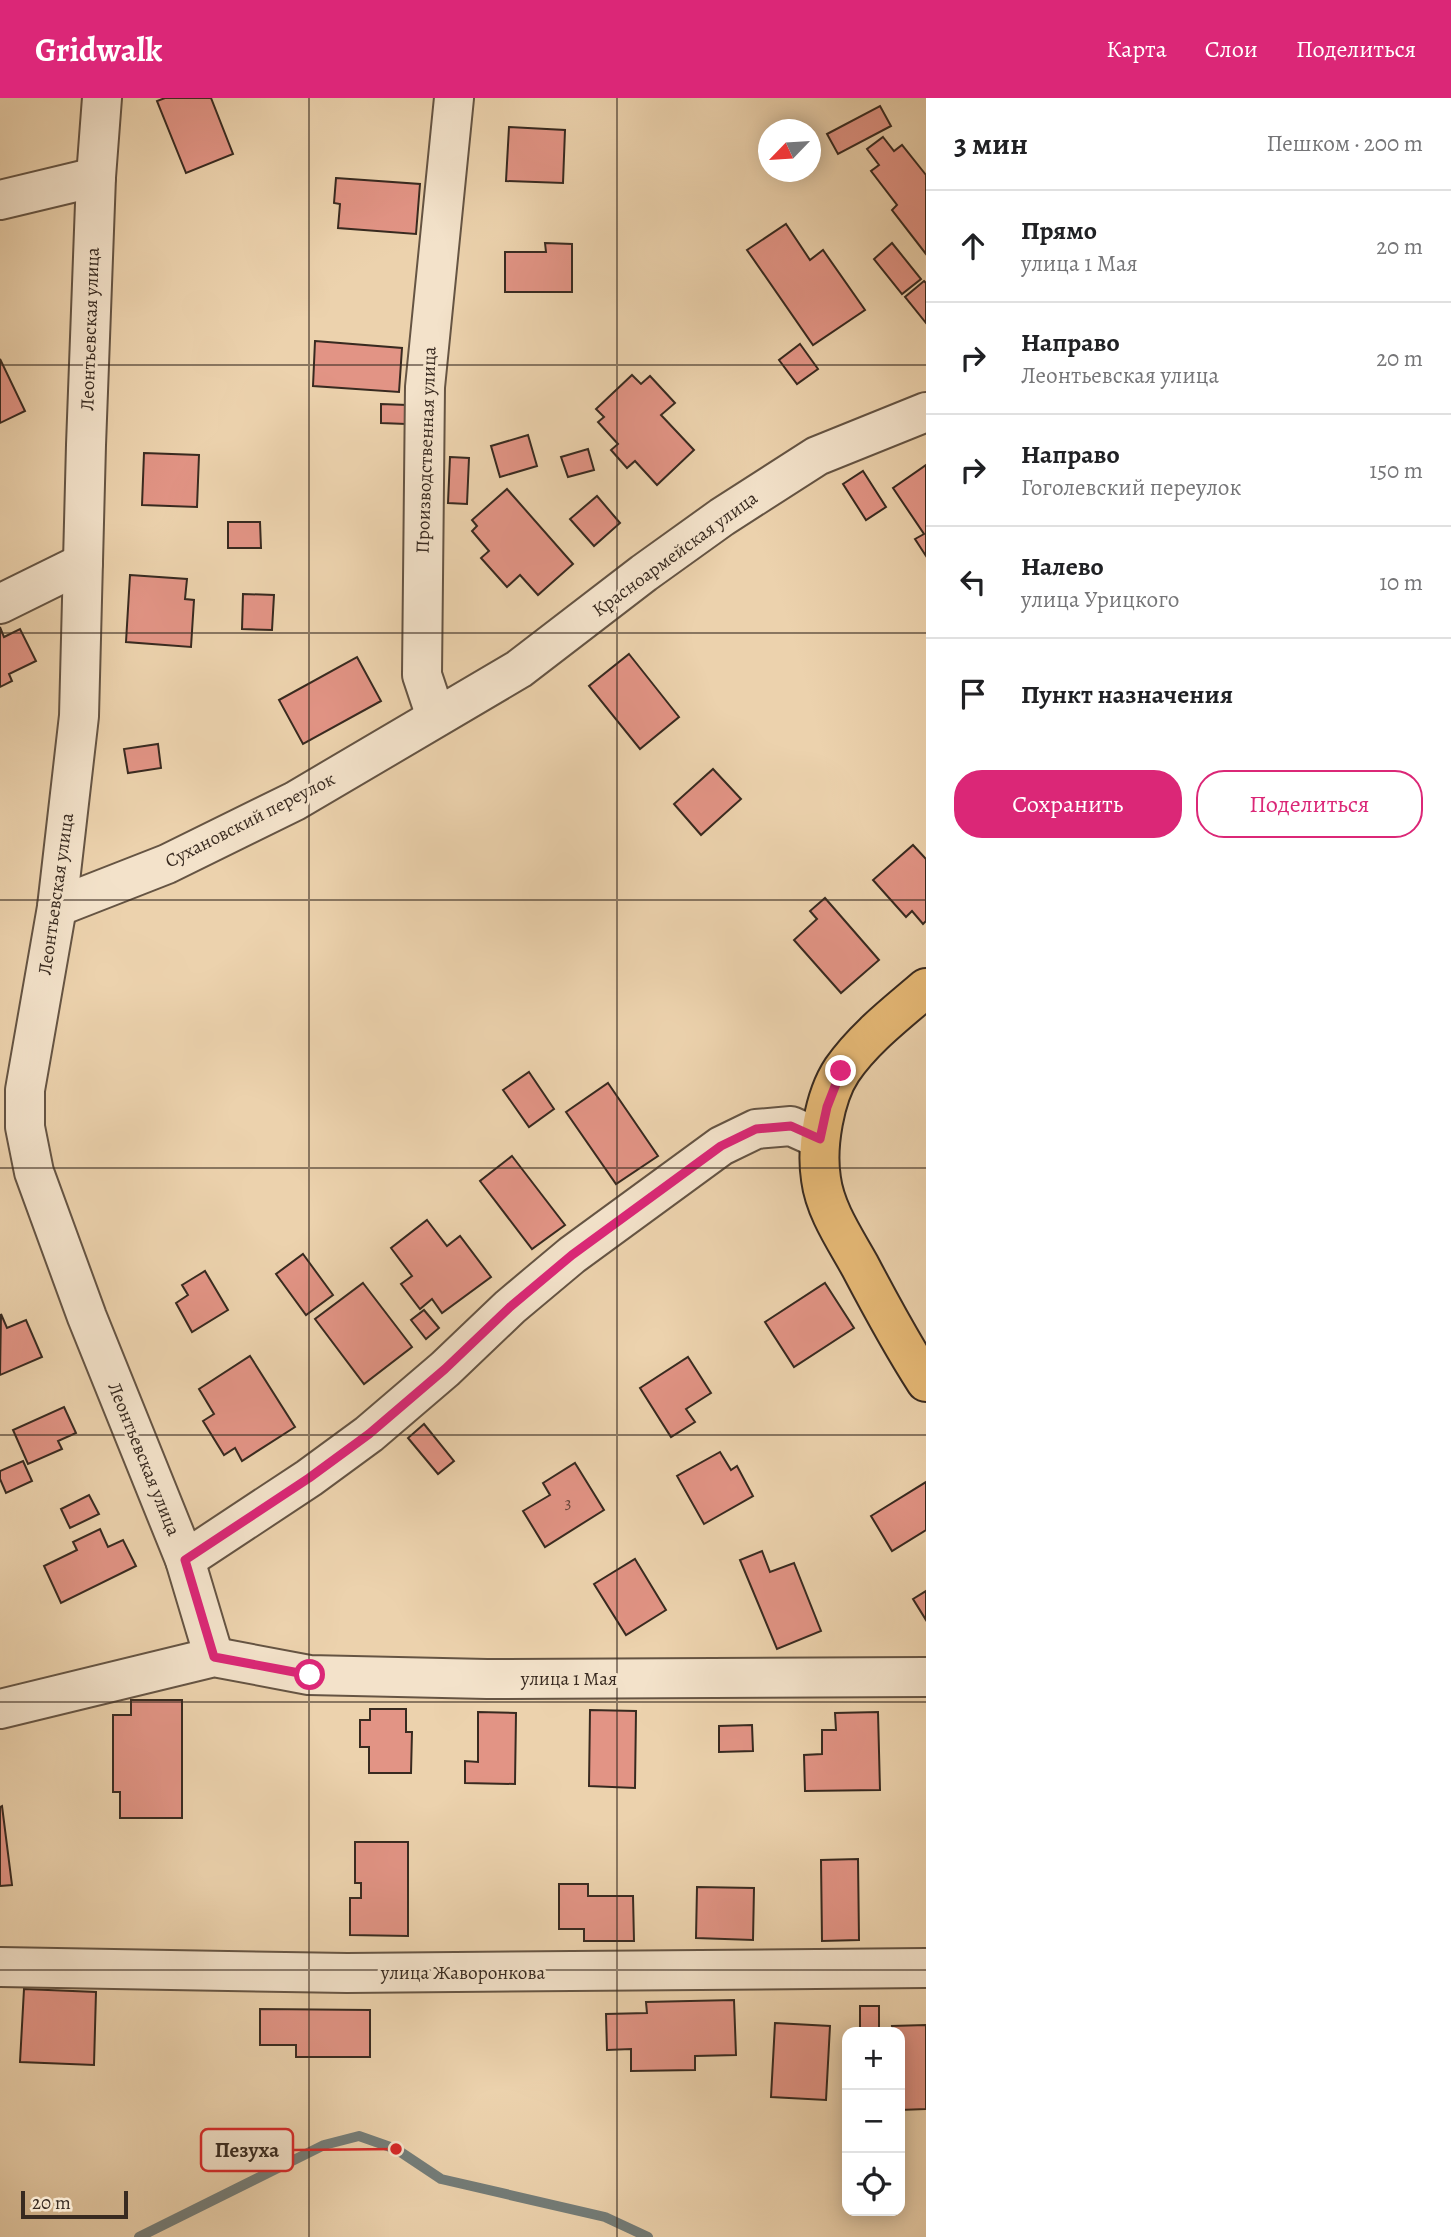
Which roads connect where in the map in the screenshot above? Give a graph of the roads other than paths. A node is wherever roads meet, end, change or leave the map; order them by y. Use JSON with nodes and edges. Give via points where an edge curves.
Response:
{"nodes":[{"id":1,"x":102,"y":98,"type":"edge"},
{"id":2,"x":454,"y":98,"type":"edge"},
{"id":3,"x":96,"y":177,"type":"junction"},
{"id":4,"x":0,"y":200,"type":"edge"},
{"id":5,"x":926,"y":412,"type":"edge"},
{"id":6,"x":83,"y":563,"type":"junction"},
{"id":7,"x":0,"y":604,"type":"edge"},
{"id":8,"x":436,"y":717,"type":"junction"},
{"id":9,"x":57,"y":906,"type":"junction"},
{"id":10,"x":926,"y":988,"type":"edge"},
{"id":11,"x":13,"y":1096,"type":"edge"},
{"id":12,"x":820,"y":1139,"type":"junction"},
{"id":13,"x":926,"y":1382,"type":"edge"},
{"id":14,"x":185,"y":1560,"type":"junction"},
{"id":15,"x":214,"y":1657,"type":"junction"},
{"id":16,"x":926,"y":1677,"type":"edge"},
{"id":17,"x":0,"y":1709,"type":"edge"},
{"id":18,"x":0,"y":1967,"type":"edge"},
{"id":19,"x":926,"y":1968,"type":"edge"}],
"edges":[{"from":1,"to":3,"type":"street","name":"Леонтьевская улица"},
{"from":2,"to":8,"type":"street","name":"Производственная улица","via":[[425,387],[422,675]]},
{"from":3,"to":4,"type":"street"},
{"from":3,"to":6,"type":"street","name":"Леонтьевская улица"},
{"from":5,"to":8,"type":"street","name":"Красноармейская улица","via":[[817,456],[711,525],[519,669]]},
{"from":6,"to":7,"type":"street"},
{"from":6,"to":9,"type":"street","name":"Леонтьевская улица","via":[[79,716]]},
{"from":8,"to":9,"type":"street","name":"Сухановский переулок","via":[[271,812],[167,864]]},
{"from":9,"to":11,"type":"street","name":"Леонтьевская улица"},
{"from":10,"to":12,"type":"main road","via":[[879,1028],[841,1071]]},
{"from":11,"to":14,"type":"street","name":"Леонтьевская улица","via":[[34,1172],[87,1317]]},
{"from":12,"to":13,"type":"main road","via":[[821,1180],[833,1217]]},
{"from":12,"to":14,"type":"street","via":[[791,1126],[756,1129],[721,1146],[572,1255],[369,1434]]},
{"from":14,"to":15,"type":"street","name":"Леонтьевская улица"},
{"from":15,"to":16,"type":"street","name":"улица 1 Мая","via":[[310,1675]]},
{"from":15,"to":17,"type":"street"},
{"from":18,"to":19,"type":"street","name":"улица Жаворонкова","via":[[347,1973]]}]}
